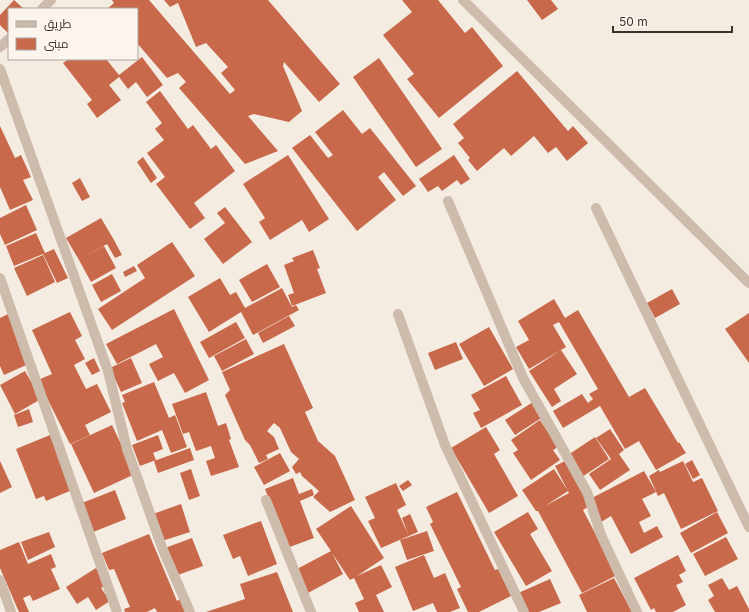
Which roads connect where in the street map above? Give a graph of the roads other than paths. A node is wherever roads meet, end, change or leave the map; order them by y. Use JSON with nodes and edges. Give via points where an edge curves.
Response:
{"nodes":[{"id":1,"x":51,"y":0,"type":"edge"},
{"id":2,"x":463,"y":0,"type":"edge"},
{"id":3,"x":43,"y":8,"type":"edge"},
{"id":4,"x":8,"y":40,"type":"edge"},
{"id":5,"x":0,"y":47,"type":"edge"},
{"id":6,"x":0,"y":69,"type":"edge"},
{"id":7,"x":448,"y":201,"type":"dead end"},
{"id":8,"x":596,"y":208,"type":"dead end"},
{"id":9,"x":0,"y":278,"type":"edge"},
{"id":10,"x":749,"y":282,"type":"edge"},
{"id":11,"x":398,"y":314,"type":"dead end"},
{"id":12,"x":266,"y":500,"type":"dead end"},
{"id":13,"x":749,"y":527,"type":"edge"},
{"id":14,"x":0,"y":580,"type":"edge"},
{"id":15,"x":11,"y":612,"type":"edge"},
{"id":16,"x":116,"y":612,"type":"edge"},
{"id":17,"x":190,"y":612,"type":"edge"},
{"id":18,"x":311,"y":612,"type":"edge"},
{"id":19,"x":524,"y":612,"type":"edge"},
{"id":20,"x":637,"y":612,"type":"edge"}],
"edges":[{"from":1,"to":3,"type":"street"},
{"from":2,"to":10,"type":"street"},
{"from":4,"to":5,"type":"street"},
{"from":6,"to":17,"type":"street","via":[[108,371],[127,450],[162,550]]},
{"from":7,"to":20,"type":"street","via":[[523,378],[587,492],[601,535]]},
{"from":8,"to":13,"type":"street"},
{"from":9,"to":16,"type":"street"},
{"from":11,"to":19,"type":"street","via":[[445,445]]},
{"from":12,"to":18,"type":"street"},
{"from":14,"to":15,"type":"street"}]}
